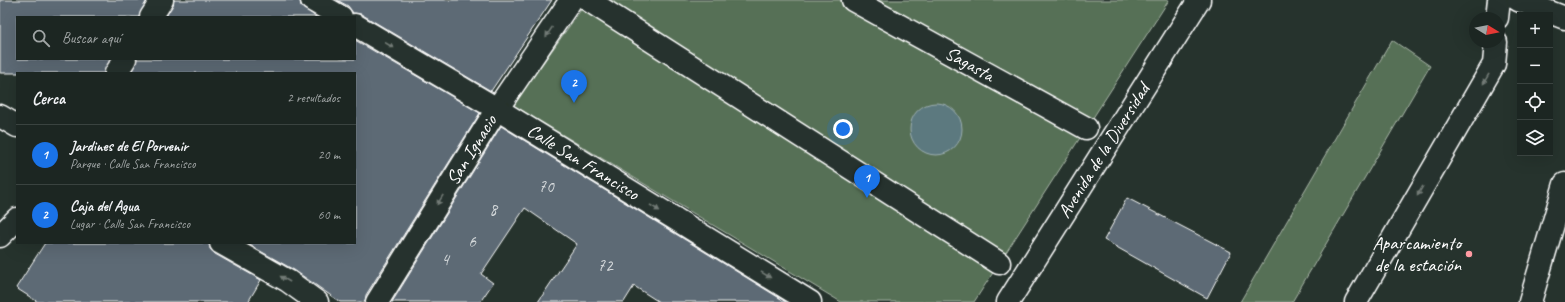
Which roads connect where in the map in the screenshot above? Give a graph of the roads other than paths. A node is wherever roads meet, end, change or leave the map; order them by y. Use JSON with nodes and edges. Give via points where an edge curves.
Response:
{"nodes":[{"id":1,"x":162,"y":0,"type":"edge"},
{"id":2,"x":312,"y":0,"type":"edge"},
{"id":3,"x":571,"y":0,"type":"edge"},
{"id":4,"x":588,"y":0,"type":"edge"},
{"id":5,"x":853,"y":0,"type":"edge"},
{"id":6,"x":1199,"y":0,"type":"edge"},
{"id":7,"x":1499,"y":0,"type":"edge"},
{"id":8,"x":1518,"y":0,"type":"edge"},
{"id":9,"x":1498,"y":12,"type":"edge"},
{"id":10,"x":152,"y":16,"type":"edge"},
{"id":11,"x":339,"y":16,"type":"edge"},
{"id":12,"x":1565,"y":18,"type":"edge"},
{"id":13,"x":356,"y":26,"type":"edge"},
{"id":14,"x":1495,"y":48,"type":"edge"},
{"id":15,"x":124,"y":60,"type":"edge"},
{"id":16,"x":117,"y":72,"type":"edge"},
{"id":17,"x":497,"y":109,"type":"junction"},
{"id":18,"x":0,"y":116,"type":"edge"},
{"id":19,"x":16,"y":125,"type":"edge"},
{"id":20,"x":1086,"y":128,"type":"dead end"},
{"id":21,"x":1565,"y":184,"type":"edge"},
{"id":22,"x":223,"y":244,"type":"edge"},
{"id":23,"x":999,"y":263,"type":"dead end"},
{"id":24,"x":317,"y":302,"type":"edge"},
{"id":25,"x":377,"y":302,"type":"edge"},
{"id":26,"x":810,"y":302,"type":"edge"},
{"id":27,"x":1008,"y":302,"type":"edge"},
{"id":28,"x":1356,"y":302,"type":"edge"},
{"id":29,"x":1530,"y":302,"type":"edge"}],
"edges":[{"from":1,"to":10,"type":"street"},
{"from":2,"to":11,"type":"street"},
{"from":3,"to":17,"type":"street","name":"San Ignacio","one_way":true},
{"from":4,"to":23,"type":"street"},
{"from":5,"to":20,"type":"street","name":"Sagasta"},
{"from":6,"to":27,"type":"street","name":"Avenida de la Diversidad"},
{"from":7,"to":9,"type":"street"},
{"from":8,"to":12,"type":"street"},
{"from":13,"to":17,"type":"street","name":"Calle San Francisco","one_way":true},
{"from":14,"to":28,"type":"street","one_way":true,"via":[[1494,64]]},
{"from":15,"to":16,"type":"street"},
{"from":17,"to":25,"type":"street","name":"San Ignacio","one_way":true},
{"from":17,"to":26,"type":"street","name":"Calle San Francisco","one_way":true},
{"from":18,"to":19,"type":"street"},
{"from":21,"to":29,"type":"street"},
{"from":24,"to":22,"type":"street","one_way":true,"via":[[288,281]]}]}
